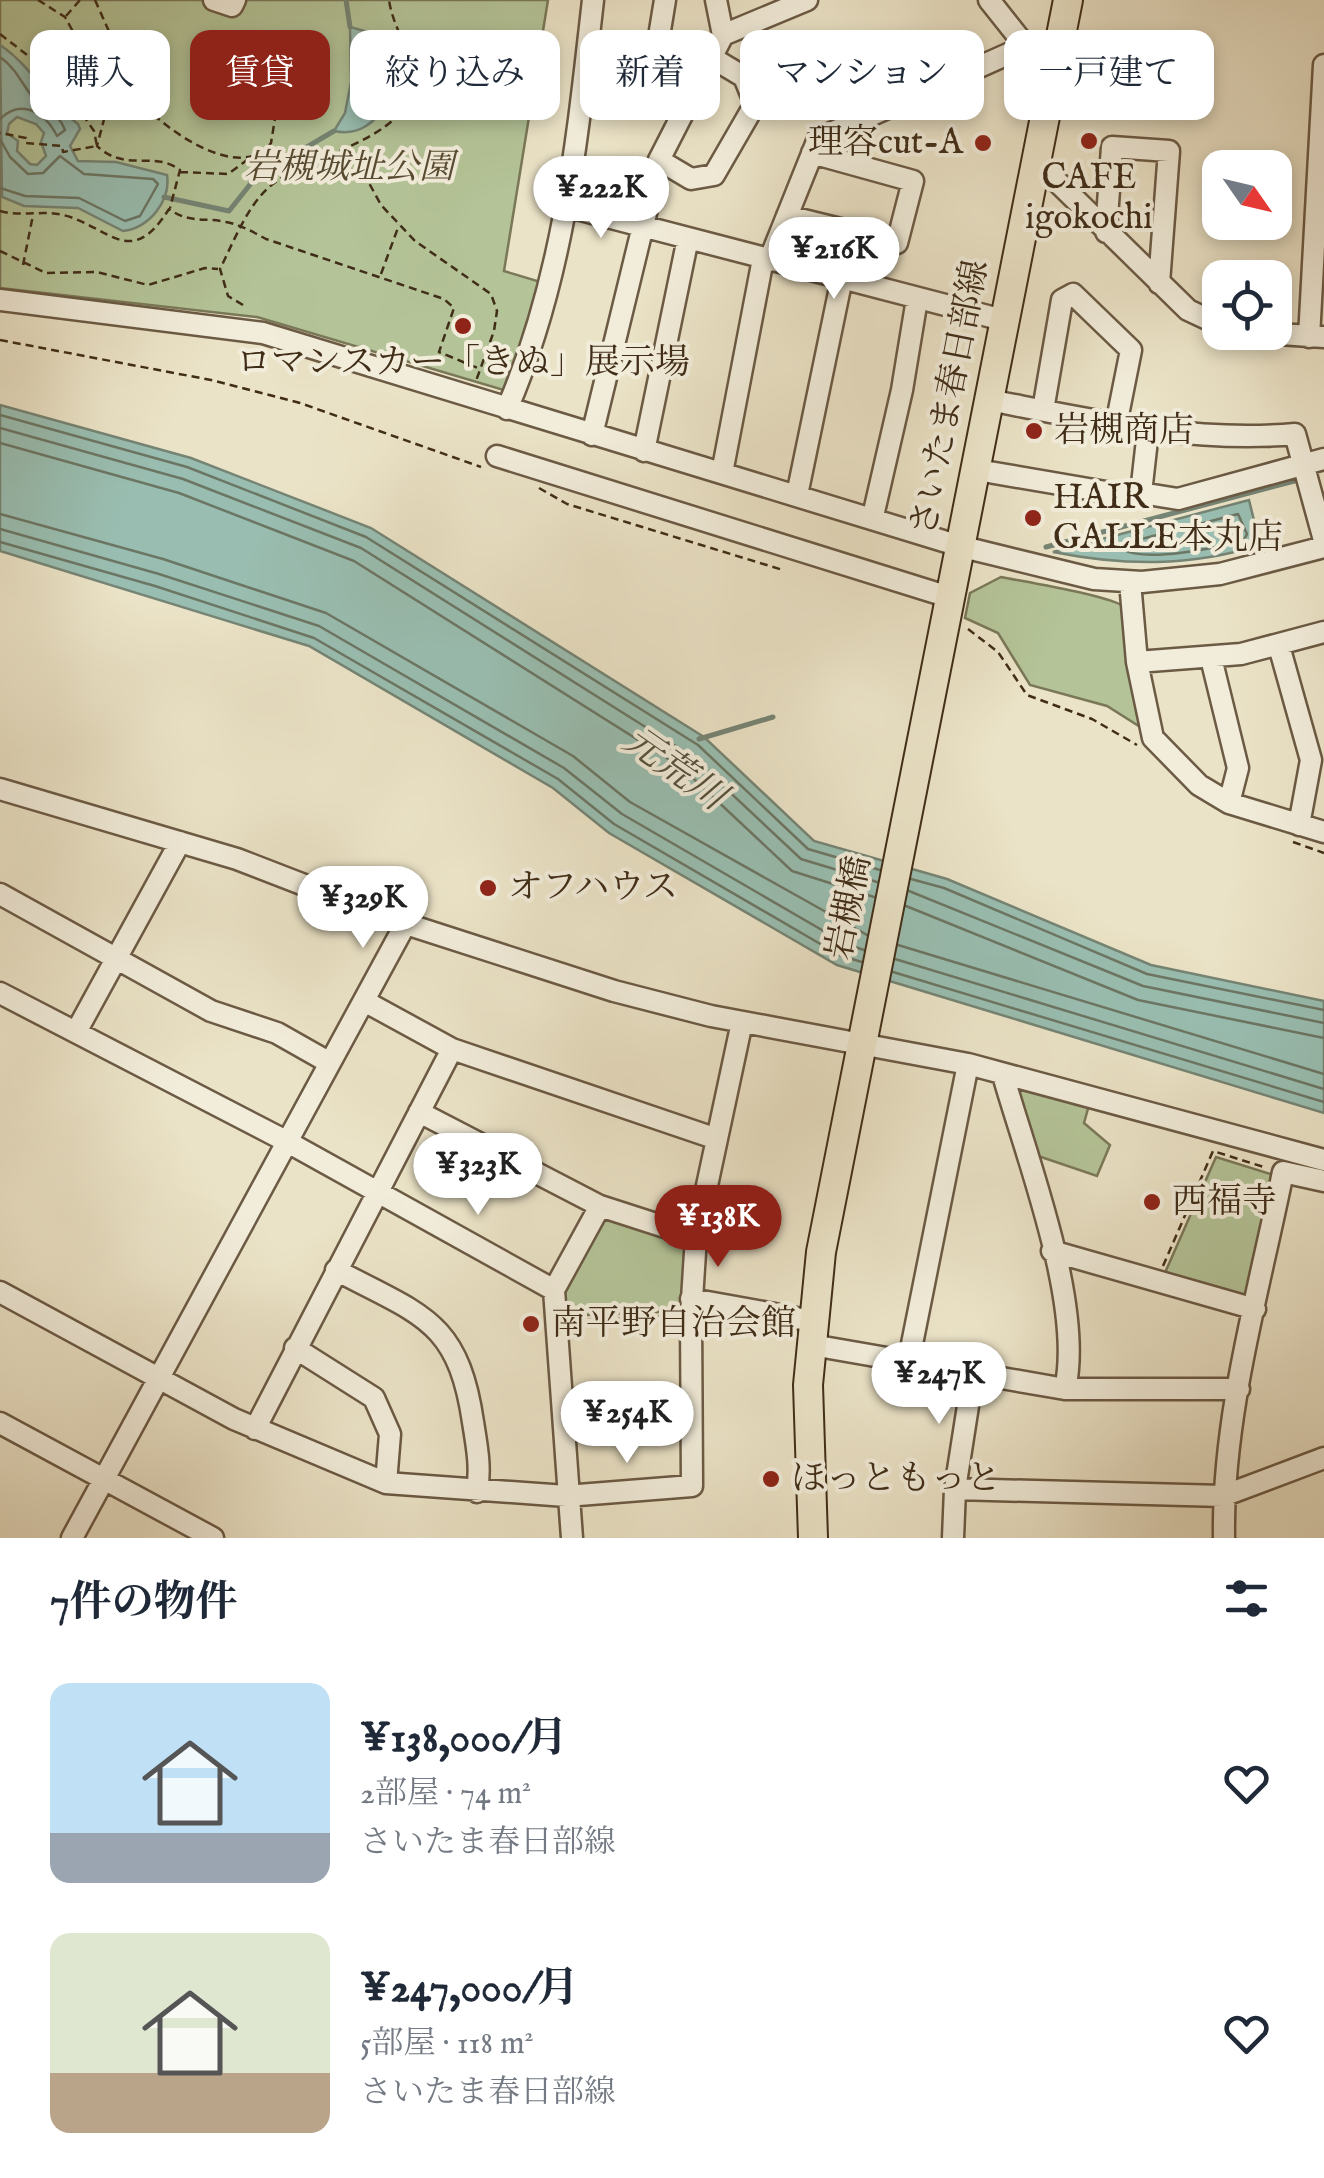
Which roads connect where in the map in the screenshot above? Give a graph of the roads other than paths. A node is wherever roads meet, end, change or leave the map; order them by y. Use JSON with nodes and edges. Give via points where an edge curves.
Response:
{"nodes":[{"id":1,"x":214,"y":0,"type":"edge"},
{"id":2,"x":235,"y":0,"type":"edge"},
{"id":3,"x":594,"y":0,"type":"edge"},
{"id":4,"x":664,"y":0,"type":"edge"},
{"id":5,"x":714,"y":0,"type":"edge"},
{"id":6,"x":807,"y":0,"type":"edge"},
{"id":7,"x":989,"y":0,"type":"edge"},
{"id":8,"x":1068,"y":0,"type":"edge"},
{"id":9,"x":772,"y":7,"type":"edge"},
{"id":10,"x":660,"y":30,"type":"edge"},
{"id":11,"x":1013,"y":30,"type":"edge"},
{"id":12,"x":1061,"y":30,"type":"edge"},
{"id":13,"x":723,"y":35,"type":"junction"},
{"id":14,"x":720,"y":42,"type":"edge"},
{"id":15,"x":1004,"y":56,"type":"edge"},
{"id":16,"x":1324,"y":65,"type":"edge"},
{"id":17,"x":720,"y":70,"type":"edge"},
{"id":18,"x":680,"y":120,"type":"edge"},
{"id":19,"x":1043,"y":120,"type":"edge"},
{"id":20,"x":1321,"y":130,"type":"edge"},
{"id":21,"x":812,"y":154,"type":"junction"},
{"id":22,"x":658,"y":160,"type":"junction"},
{"id":23,"x":1036,"y":161,"type":"junction"},
{"id":24,"x":569,"y":207,"type":"junction"},
{"id":25,"x":787,"y":216,"type":"junction"},
{"id":26,"x":646,"y":227,"type":"junction"},
{"id":27,"x":1106,"y":232,"type":"junction"},
{"id":28,"x":688,"y":238,"type":"junction"},
{"id":29,"x":766,"y":260,"type":"junction"},
{"id":30,"x":842,"y":278,"type":"junction"},
{"id":31,"x":1159,"y":283,"type":"junction"},
{"id":32,"x":916,"y":299,"type":"junction"},
{"id":33,"x":0,"y":300,"type":"edge"},
{"id":34,"x":1202,"y":317,"type":"edge"},
{"id":35,"x":1003,"y":320,"type":"junction"},
{"id":36,"x":1292,"y":335,"type":"edge"},
{"id":37,"x":1317,"y":337,"type":"edge"},
{"id":38,"x":990,"y":400,"type":"junction"},
{"id":39,"x":508,"y":409,"type":"junction"},
{"id":40,"x":1042,"y":410,"type":"junction"},
{"id":41,"x":1116,"y":424,"type":"junction"},
{"id":42,"x":1148,"y":432,"type":"junction"},
{"id":43,"x":592,"y":436,"type":"junction"},
{"id":44,"x":644,"y":450,"type":"junction"},
{"id":45,"x":493,"y":463,"type":"road end"},
{"id":46,"x":976,"y":470,"type":"junction"},
{"id":47,"x":1310,"y":470,"type":"edge"},
{"id":48,"x":722,"y":472,"type":"junction"},
{"id":49,"x":1141,"y":493,"type":"junction"},
{"id":50,"x":798,"y":495,"type":"junction"},
{"id":51,"x":873,"y":516,"type":"junction"},
{"id":52,"x":1324,"y":540,"type":"edge"},
{"id":53,"x":962,"y":546,"type":"junction"},
{"id":54,"x":1324,"y":548,"type":"edge"},
{"id":55,"x":1130,"y":582,"type":"junction"},
{"id":56,"x":947,"y":606,"type":"junction"},
{"id":57,"x":1324,"y":632,"type":"edge"},
{"id":58,"x":1279,"y":646,"type":"junction"},
{"id":59,"x":1211,"y":658,"type":"junction"},
{"id":60,"x":1137,"y":662,"type":"junction"},
{"id":61,"x":0,"y":790,"type":"edge"},
{"id":62,"x":1229,"y":803,"type":"junction"},
{"id":63,"x":908,"y":809,"type":"joint"},
{"id":64,"x":1324,"y":832,"type":"edge"},
{"id":65,"x":1294,"y":833,"type":"junction"},
{"id":66,"x":180,"y":842,"type":"junction"},
{"id":67,"x":0,"y":894,"type":"edge"},
{"id":68,"x":406,"y":924,"type":"junction"},
{"id":69,"x":116,"y":961,"type":"junction"},
{"id":70,"x":0,"y":993,"type":"edge"},
{"id":71,"x":366,"y":1002,"type":"junction"},
{"id":72,"x":742,"y":1022,"type":"junction"},
{"id":73,"x":76,"y":1032,"type":"junction"},
{"id":74,"x":865,"y":1032,"type":"junction"},
{"id":75,"x":452,"y":1049,"type":"junction"},
{"id":76,"x":330,"y":1063,"type":"junction"},
{"id":77,"x":968,"y":1064,"type":"junction"},
{"id":78,"x":1003,"y":1075,"type":"junction"},
{"id":79,"x":419,"y":1112,"type":"junction"},
{"id":80,"x":717,"y":1138,"type":"junction"},
{"id":81,"x":284,"y":1140,"type":"junction"},
{"id":82,"x":1324,"y":1160,"type":"edge"},
{"id":83,"x":1324,"y":1182,"type":"edge"},
{"id":84,"x":378,"y":1190,"type":"junction"},
{"id":85,"x":600,"y":1206,"type":"junction"},
{"id":86,"x":696,"y":1237,"type":"junction"},
{"id":87,"x":1052,"y":1251,"type":"junction"},
{"id":88,"x":336,"y":1270,"type":"junction"},
{"id":89,"x":554,"y":1290,"type":"junction"},
{"id":90,"x":0,"y":1292,"type":"edge"},
{"id":91,"x":691,"y":1307,"type":"junction"},
{"id":92,"x":1255,"y":1310,"type":"junction"},
{"id":93,"x":812,"y":1333,"type":"junction"},
{"id":94,"x":296,"y":1348,"type":"junction"},
{"id":95,"x":909,"y":1359,"type":"junction"},
{"id":96,"x":973,"y":1374,"type":"junction"},
{"id":97,"x":161,"y":1376,"type":"junction"},
{"id":98,"x":1066,"y":1389,"type":"junction"},
{"id":99,"x":1239,"y":1390,"type":"junction"},
{"id":100,"x":0,"y":1422,"type":"edge"},
{"id":101,"x":255,"y":1429,"type":"junction"},
{"id":102,"x":1324,"y":1458,"type":"edge"},
{"id":103,"x":106,"y":1478,"type":"junction"},
{"id":104,"x":386,"y":1483,"type":"junction"},
{"id":105,"x":955,"y":1488,"type":"junction"},
{"id":106,"x":477,"y":1492,"type":"junction"},
{"id":107,"x":566,"y":1496,"type":"junction"},
{"id":108,"x":1223,"y":1496,"type":"junction"},
{"id":109,"x":72,"y":1538,"type":"edge"},
{"id":110,"x":212,"y":1538,"type":"edge"},
{"id":111,"x":572,"y":1538,"type":"edge"},
{"id":112,"x":813,"y":1538,"type":"edge"},
{"id":113,"x":954,"y":1538,"type":"edge"},
{"id":114,"x":1224,"y":1538,"type":"edge"}],
"edges":[{"from":1,"to":2,"type":"street","via":[[232,6]]},
{"from":3,"to":24,"type":"street"},
{"from":4,"to":10,"type":"street"},
{"from":5,"to":13,"type":"street"},
{"from":6,"to":9,"type":"street"},
{"from":7,"to":11,"type":"street"},
{"from":8,"to":12,"type":"main road","name":"さいたま春日部線"},
{"from":9,"to":13,"type":"street"},
{"from":13,"to":14,"type":"street"},
{"from":15,"to":21,"type":"street","via":[[818,139]]},
{"from":16,"to":20,"type":"street"},
{"from":17,"to":22,"type":"street","via":[[744,77],[755,104],[714,175],[691,179]]},
{"from":18,"to":22,"type":"street"},
{"from":19,"to":23,"type":"main road","name":"さいたま春日部線"},
{"from":20,"to":37,"type":"street"},
{"from":21,"to":25,"type":"street"},
{"from":21,"to":25,"type":"street","via":[[913,181],[897,243]]},
{"from":22,"to":26,"type":"street"},
{"from":23,"to":27,"type":"street"},
{"from":23,"to":35,"type":"main road","name":"さいたま春日部線"},
{"from":24,"to":26,"type":"street"},
{"from":24,"to":39,"type":"street"},
{"from":25,"to":29,"type":"street"},
{"from":26,"to":28,"type":"street"},
{"from":26,"to":43,"type":"street"},
{"from":27,"to":31,"type":"street"},
{"from":27,"to":31,"type":"street","via":[[1112,147],[1168,151]]},
{"from":28,"to":29,"type":"street"},
{"from":28,"to":44,"type":"street"},
{"from":29,"to":30,"type":"street"},
{"from":29,"to":48,"type":"street"},
{"from":30,"to":32,"type":"street"},
{"from":30,"to":50,"type":"street"},
{"from":31,"to":34,"type":"street"},
{"from":32,"to":35,"type":"street"},
{"from":32,"to":51,"type":"street"},
{"from":33,"to":39,"type":"street","via":[[257,332]]},
{"from":35,"to":38,"type":"main road","name":"さいたま春日部線"},
{"from":36,"to":37,"type":"street"},
{"from":38,"to":40,"type":"street"},
{"from":38,"to":46,"type":"main road","name":"さいたま春日部線"},
{"from":39,"to":43,"type":"street"},
{"from":40,"to":41,"type":"street"},
{"from":40,"to":41,"type":"street","via":[[1062,300],[1073,294],[1131,350]]},
{"from":41,"to":42,"type":"street"},
{"from":42,"to":47,"type":"street","via":[[1230,440],[1295,434]]},
{"from":42,"to":49,"type":"street"},
{"from":43,"to":44,"type":"street"},
{"from":44,"to":48,"type":"street"},
{"from":45,"to":56,"type":"street"},
{"from":46,"to":49,"type":"street"},
{"from":46,"to":53,"type":"main road","name":"さいたま春日部線"},
{"from":47,"to":49,"type":"street","via":[[1178,498]]},
{"from":47,"to":52,"type":"street"},
{"from":48,"to":50,"type":"street"},
{"from":50,"to":51,"type":"street"},
{"from":51,"to":53,"type":"street"},
{"from":53,"to":55,"type":"street","via":[[1058,572]]},
{"from":53,"to":56,"type":"main road","name":"さいたま春日部線"},
{"from":54,"to":55,"type":"street","via":[[1220,574]]},
{"from":55,"to":60,"type":"street"},
{"from":56,"to":63,"type":"main road","name":"さいたま春日部線"},
{"from":57,"to":58,"type":"street"},
{"from":58,"to":59,"type":"street"},
{"from":58,"to":65,"type":"street","via":[[1311,760]]},
{"from":59,"to":60,"type":"street"},
{"from":59,"to":62,"type":"street","via":[[1238,768]]},
{"from":60,"to":62,"type":"street","via":[[1153,738],[1199,784]]},
{"from":61,"to":66,"type":"street"},
{"from":62,"to":65,"type":"street"},
{"from":63,"to":74,"type":"main road","name":"岩槻橋"},
{"from":64,"to":65,"type":"street"},
{"from":66,"to":68,"type":"street"},
{"from":66,"to":69,"type":"street"},
{"from":67,"to":69,"type":"street"},
{"from":68,"to":71,"type":"street"},
{"from":68,"to":72,"type":"street","via":[[614,991]]},
{"from":69,"to":73,"type":"street"},
{"from":69,"to":76,"type":"street"},
{"from":70,"to":73,"type":"street"},
{"from":71,"to":75,"type":"street"},
{"from":71,"to":76,"type":"street"},
{"from":72,"to":74,"type":"street"},
{"from":72,"to":80,"type":"street"},
{"from":73,"to":81,"type":"street"},
{"from":74,"to":77,"type":"street"},
{"from":74,"to":93,"type":"main road","via":[[821,1252]]},
{"from":75,"to":79,"type":"street"},
{"from":75,"to":80,"type":"street"},
{"from":76,"to":81,"type":"street"},
{"from":77,"to":78,"type":"street"},
{"from":77,"to":95,"type":"street"},
{"from":78,"to":82,"type":"street"},
{"from":78,"to":87,"type":"street"},
{"from":79,"to":84,"type":"street"},
{"from":79,"to":85,"type":"street"},
{"from":80,"to":86,"type":"street"},
{"from":81,"to":84,"type":"street"},
{"from":81,"to":97,"type":"street"},
{"from":83,"to":92,"type":"street","via":[[1283,1172]]},
{"from":84,"to":88,"type":"street"},
{"from":84,"to":89,"type":"street"},
{"from":85,"to":86,"type":"street"},
{"from":85,"to":89,"type":"street"},
{"from":86,"to":91,"type":"street"},
{"from":87,"to":92,"type":"street"},
{"from":87,"to":98,"type":"street","via":[[1070,1318]]},
{"from":88,"to":94,"type":"street"},
{"from":88,"to":106,"type":"street","via":[[420,1315],[450,1341],[468,1386],[481,1469]]},
{"from":89,"to":107,"type":"street"},
{"from":90,"to":97,"type":"street"},
{"from":91,"to":93,"type":"street"},
{"from":91,"to":107,"type":"street","via":[[692,1486]]},
{"from":92,"to":99,"type":"street"},
{"from":93,"to":95,"type":"street"},
{"from":93,"to":112,"type":"main road"},
{"from":94,"to":101,"type":"street"},
{"from":94,"to":104,"type":"street","via":[[374,1398],[390,1434]]},
{"from":95,"to":96,"type":"street"},
{"from":96,"to":98,"type":"street"},
{"from":96,"to":105,"type":"street"},
{"from":97,"to":101,"type":"street"},
{"from":97,"to":103,"type":"street"},
{"from":98,"to":99,"type":"street"},
{"from":99,"to":108,"type":"street"},
{"from":100,"to":103,"type":"street"},
{"from":101,"to":104,"type":"street"},
{"from":102,"to":108,"type":"street"},
{"from":103,"to":109,"type":"street"},
{"from":103,"to":110,"type":"street"},
{"from":104,"to":106,"type":"street"},
{"from":105,"to":108,"type":"street"},
{"from":105,"to":113,"type":"street"},
{"from":106,"to":107,"type":"street"},
{"from":107,"to":111,"type":"street"},
{"from":108,"to":114,"type":"street"}]}
